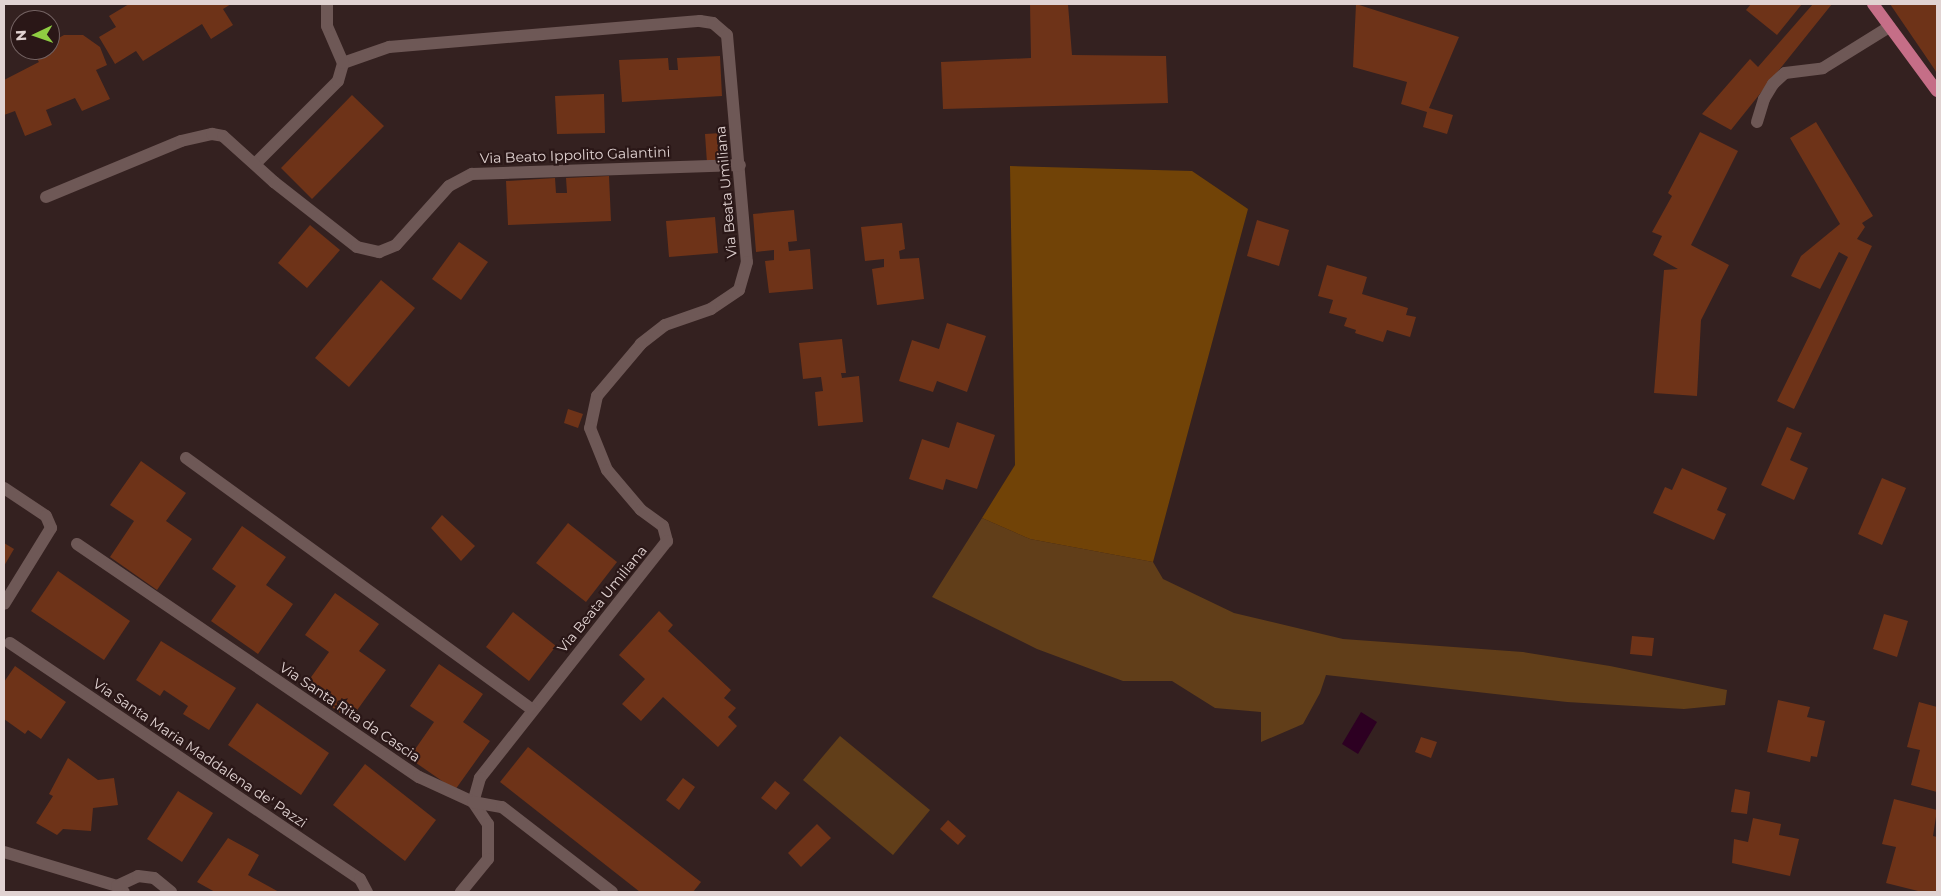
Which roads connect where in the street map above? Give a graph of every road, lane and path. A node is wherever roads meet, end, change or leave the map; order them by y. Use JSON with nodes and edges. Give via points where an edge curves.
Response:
{"nodes":[{"id":1,"x":327,"y":4,"type":"edge"},
{"id":2,"x":1873,"y":4,"type":"edge"},
{"id":3,"x":1889,"y":26,"type":"junction"},
{"id":4,"x":343,"y":63,"type":"junction"},
{"id":5,"x":1937,"y":91,"type":"edge"},
{"id":6,"x":1758,"y":122,"type":"dead end"},
{"id":7,"x":255,"y":164,"type":"junction"},
{"id":8,"x":740,"y":165,"type":"junction"},
{"id":9,"x":46,"y":197,"type":"dead end"},
{"id":10,"x":186,"y":458,"type":"dead end"},
{"id":11,"x":4,"y":488,"type":"edge"},
{"id":12,"x":77,"y":544,"type":"dead end"},
{"id":13,"x":4,"y":604,"type":"edge"},
{"id":14,"x":10,"y":643,"type":"dead end"},
{"id":15,"x":532,"y":709,"type":"junction"},
{"id":16,"x":473,"y":802,"type":"junction"},
{"id":17,"x":4,"y":852,"type":"edge"},
{"id":18,"x":121,"y":889,"type":"edge"},
{"id":19,"x":171,"y":892,"type":"edge"},
{"id":20,"x":367,"y":892,"type":"edge"},
{"id":21,"x":461,"y":892,"type":"edge"},
{"id":22,"x":612,"y":892,"type":"edge"}],
"edges":[{"from":1,"to":4,"type":"street","via":[[327,26]]},
{"from":2,"to":3,"type":"main road"},
{"from":3,"to":5,"type":"main road"},
{"from":3,"to":6,"type":"street","via":[[1823,68],[1785,73],[1772,84]]},
{"from":4,"to":7,"type":"street","via":[[338,81]]},
{"from":4,"to":8,"type":"street","name":"Via Beata Umiliana","via":[[389,47],[700,21],[713,23],[727,35]]},
{"from":7,"to":8,"type":"street","name":"Via Beato Ippolito Galantini","via":[[356,247],[379,252],[396,244],[449,186],[472,174]]},
{"from":7,"to":9,"type":"street","name":"Via Beato Ippolito Galantini","via":[[223,136],[199,136]]},
{"from":8,"to":15,"type":"street","name":"Via Beata Umiliana","via":[[747,262],[739,290],[710,309],[666,325],[641,344],[597,396],[590,428],[607,470],[641,510],[663,526],[666,541]]},
{"from":10,"to":15,"type":"street"},
{"from":11,"to":13,"type":"street","via":[[46,516],[52,528]]},
{"from":12,"to":16,"type":"street","name":"Via Santa Rita da Cascia","via":[[418,777]]},
{"from":14,"to":20,"type":"street","name":"Via Santa Maria Maddalena de' Pazzi","via":[[360,878]]},
{"from":15,"to":16,"type":"street","name":"Via Beata Umiliana","via":[[480,778]]},
{"from":16,"to":21,"type":"street","via":[[488,824],[488,859]]},
{"from":16,"to":22,"type":"street","name":"Via Santa Rita da Cascia","via":[[502,807]]},
{"from":17,"to":18,"type":"street"},
{"from":18,"to":19,"type":"street","via":[[138,876],[154,878]]}]}
